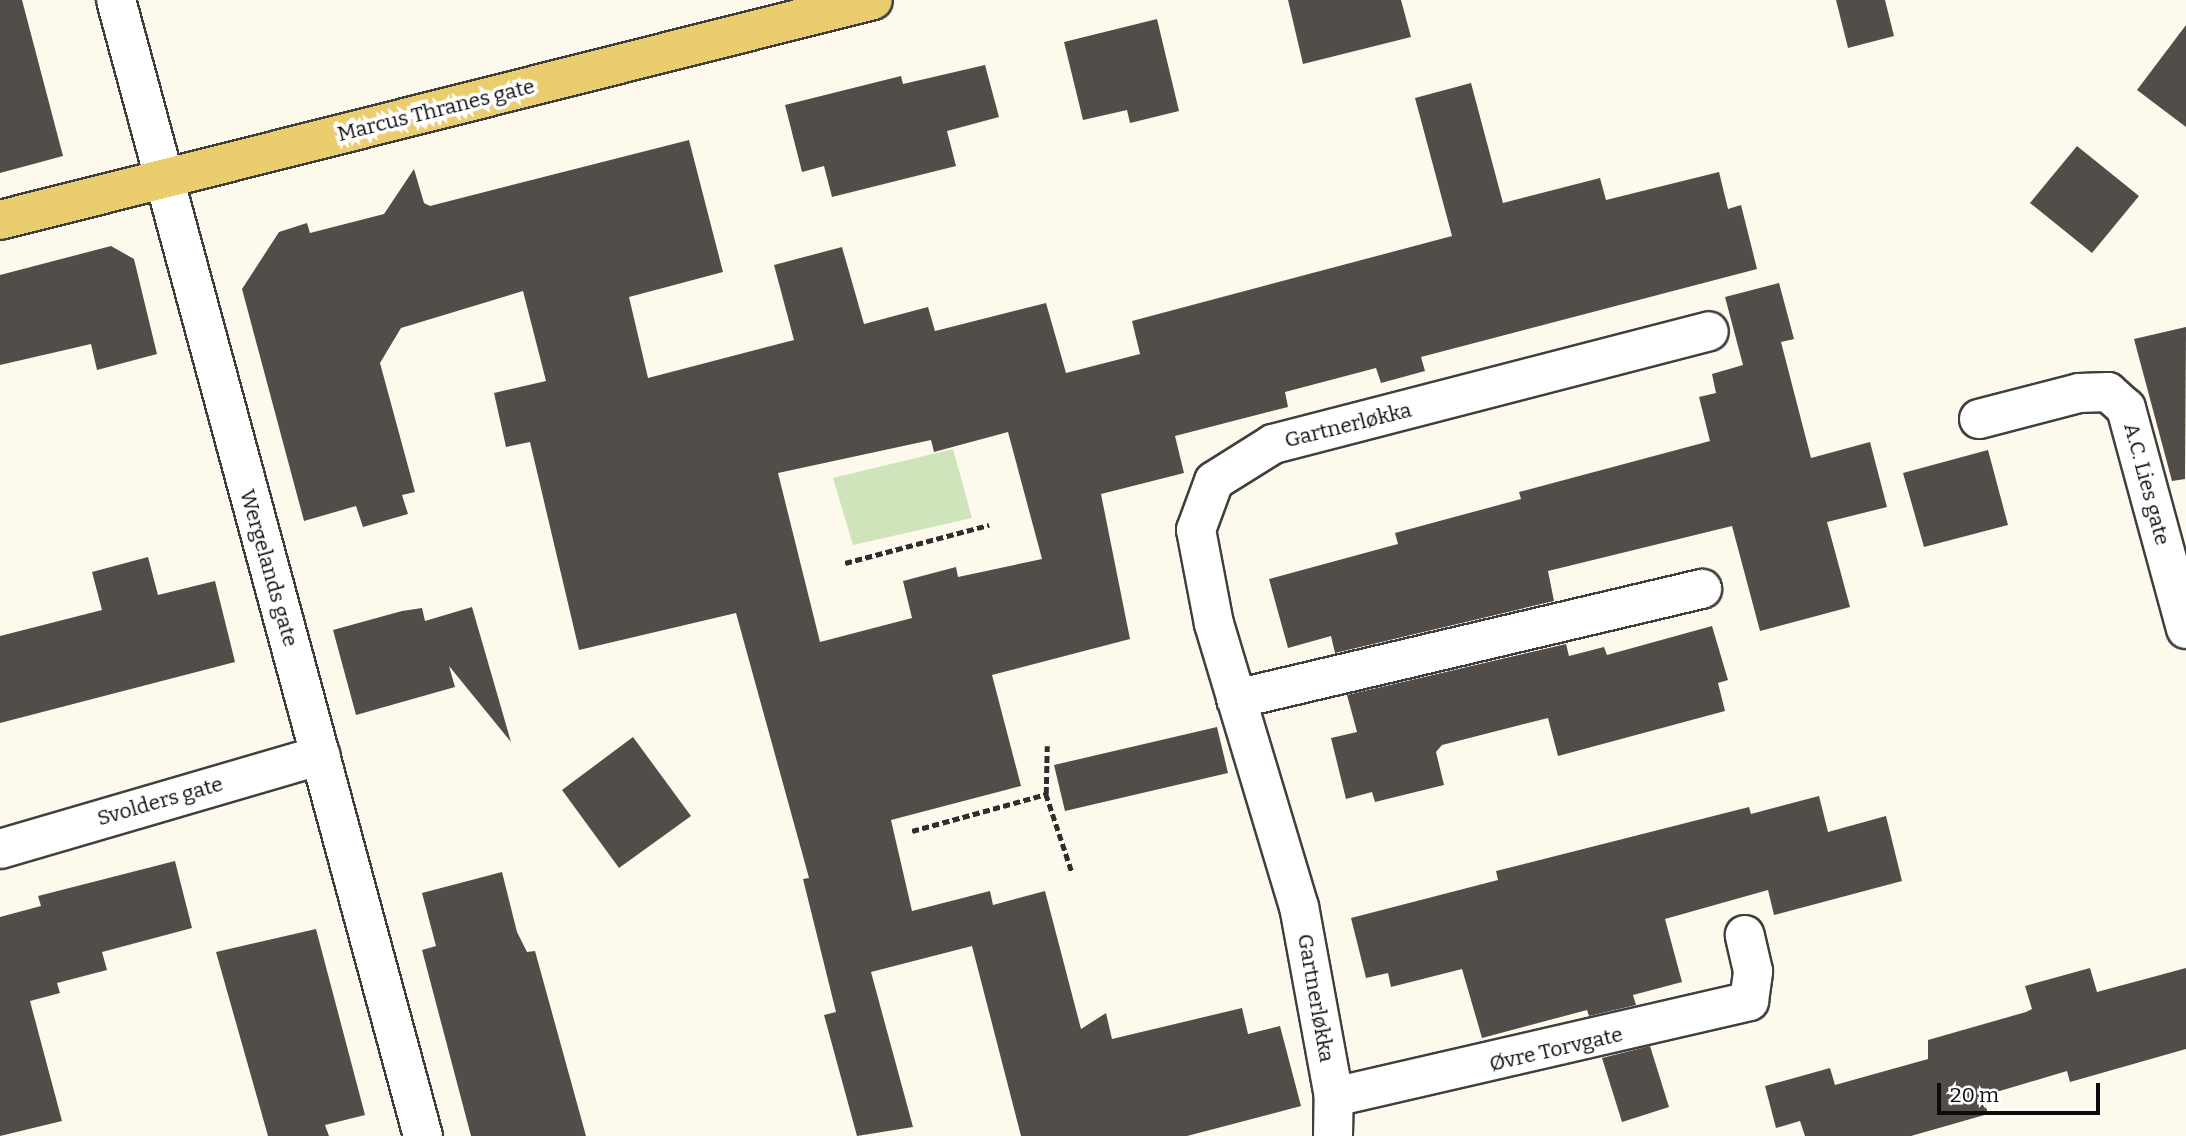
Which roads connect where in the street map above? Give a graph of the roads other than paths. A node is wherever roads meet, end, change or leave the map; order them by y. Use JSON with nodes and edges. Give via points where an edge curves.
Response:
{"nodes":[{"id":1,"x":116,"y":0,"type":"edge"},
{"id":2,"x":873,"y":0,"type":"edge"},
{"id":3,"x":165,"y":179,"type":"junction"},
{"id":4,"x":0,"y":220,"type":"edge"},
{"id":5,"x":1709,"y":331,"type":"dead end"},
{"id":6,"x":1979,"y":419,"type":"dead end"},
{"id":7,"x":1702,"y":589,"type":"dead end"},
{"id":8,"x":2186,"y":629,"type":"edge"},
{"id":9,"x":1236,"y":699,"type":"junction"},
{"id":10,"x":321,"y":755,"type":"junction"},
{"id":11,"x":0,"y":849,"type":"edge"},
{"id":12,"x":1745,"y":936,"type":"dead end"},
{"id":13,"x":1334,"y":1097,"type":"junction"},
{"id":14,"x":423,"y":1136,"type":"edge"},
{"id":15,"x":1332,"y":1136,"type":"edge"}],
"edges":[{"from":1,"to":3,"type":"street","name":"Wergelands gate"},
{"from":2,"to":3,"type":"main road","name":"Marcus Thranes gate"},
{"from":3,"to":4,"type":"main road","name":"Marcus Thranes gate"},
{"from":3,"to":10,"type":"street","name":"Wergelands gate"},
{"from":5,"to":9,"type":"street","name":"Gartnerløkka","via":[[1273,444],[1214,481],[1196,530]]},
{"from":6,"to":8,"type":"street","name":"A.C. Lies gate","via":[[2078,393],[2108,392],[2126,408]]},
{"from":7,"to":9,"type":"street"},
{"from":9,"to":13,"type":"street","name":"Gartnerløkka","via":[[1299,907]]},
{"from":10,"to":11,"type":"street","name":"Svolders gate"},
{"from":10,"to":14,"type":"street","name":"Wergelands gate"},
{"from":12,"to":13,"type":"street","name":"Øvre Torvgate","via":[[1753,971],[1749,1001]]},
{"from":13,"to":15,"type":"street"}]}
